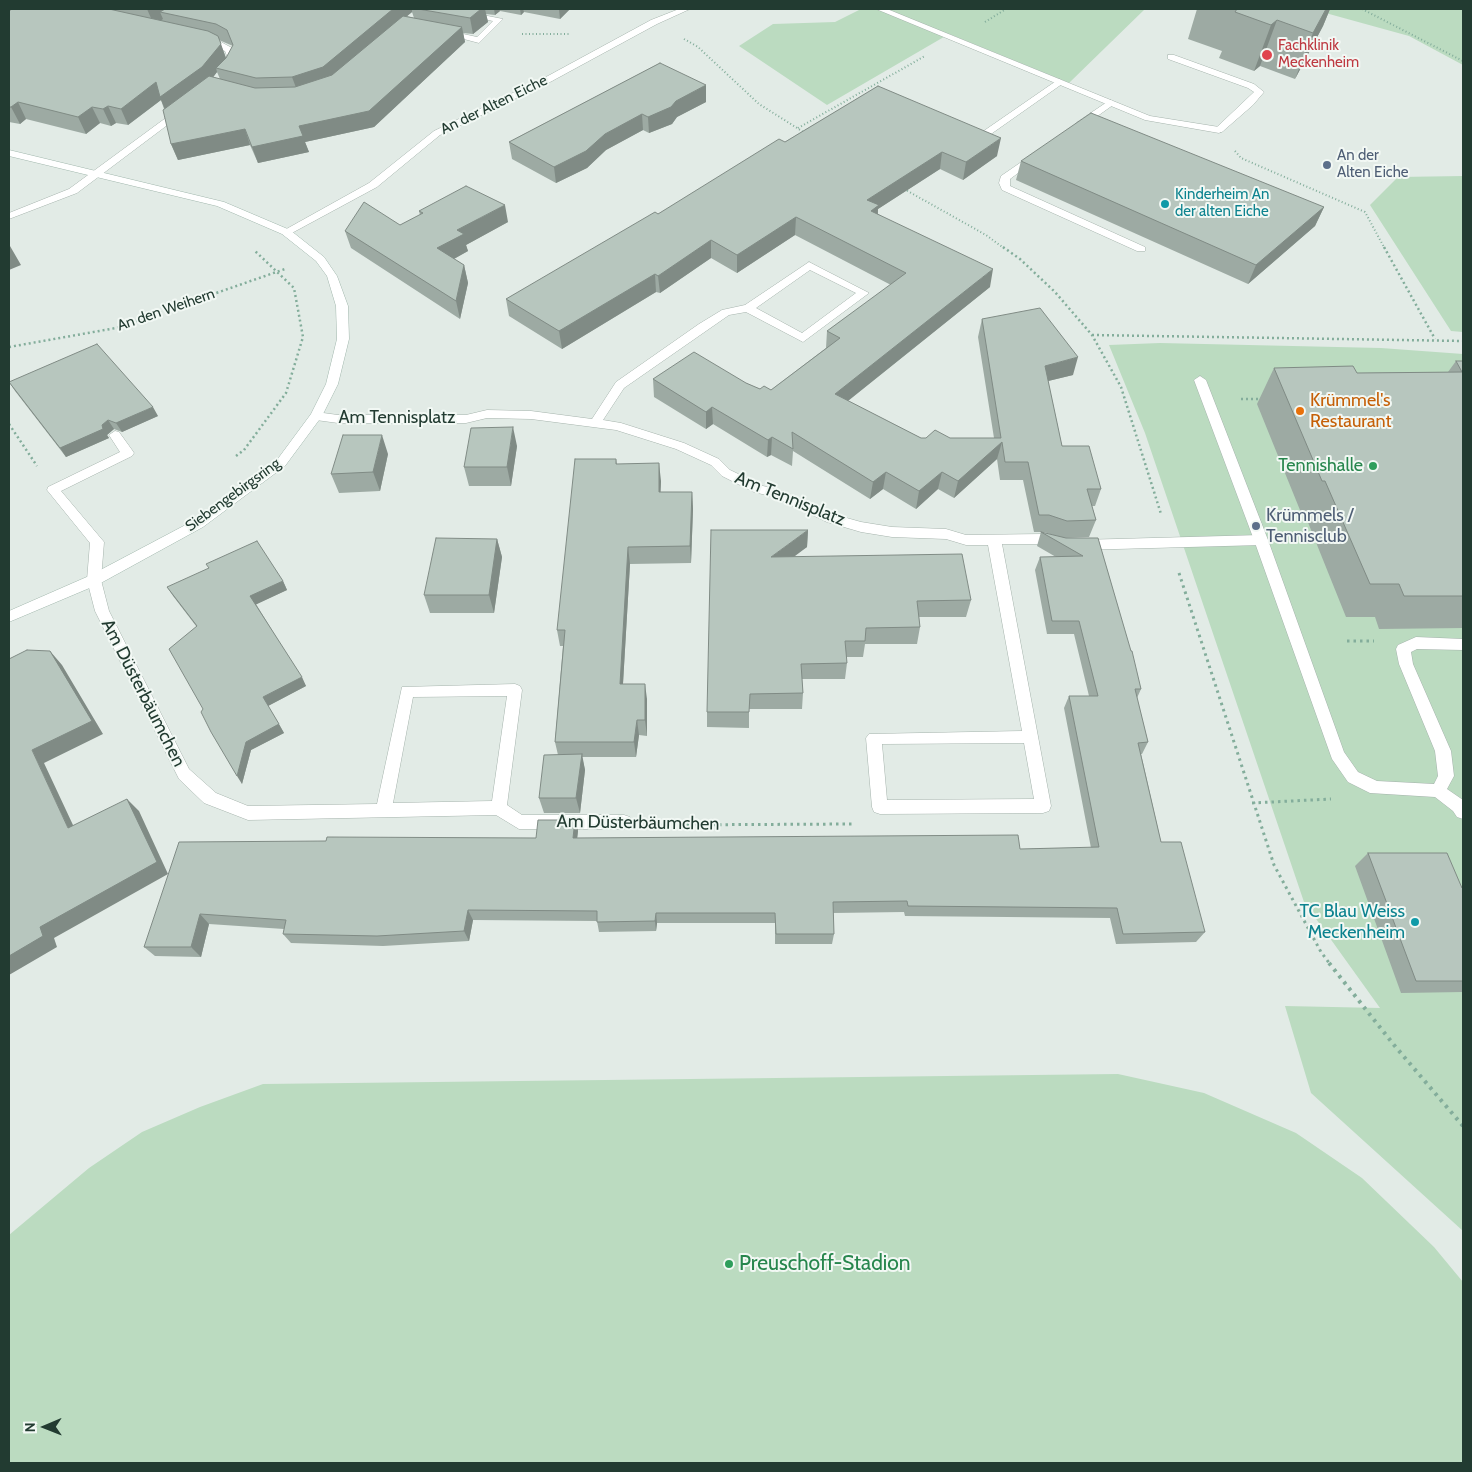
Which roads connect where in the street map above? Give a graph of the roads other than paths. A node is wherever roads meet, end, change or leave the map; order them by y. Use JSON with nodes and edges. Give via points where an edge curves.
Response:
{"nodes":[{"id":1,"x":438,"y":9,"type":"edge"},
{"id":2,"x":686,"y":9,"type":"edge"},
{"id":3,"x":880,"y":9,"type":"edge"},
{"id":4,"x":432,"y":31,"type":"edge"},
{"id":5,"x":191,"y":38,"type":"edge"},
{"id":6,"x":1170,"y":57,"type":"dead end"},
{"id":7,"x":222,"y":77,"type":"edge"},
{"id":8,"x":1059,"y":82,"type":"junction"},
{"id":9,"x":1110,"y":103,"type":"junction"},
{"id":10,"x":189,"y":105,"type":"edge"},
{"id":11,"x":1070,"y":132,"type":"edge"},
{"id":12,"x":978,"y":139,"type":"edge"},
{"id":13,"x":1046,"y":149,"type":"edge"},
{"id":14,"x":9,"y":153,"type":"edge"},
{"id":15,"x":96,"y":175,"type":"junction"},
{"id":16,"x":9,"y":216,"type":"edge"},
{"id":17,"x":286,"y":232,"type":"junction"},
{"id":18,"x":1141,"y":249,"type":"dead end"},
{"id":19,"x":748,"y":308,"type":"junction"},
{"id":20,"x":1200,"y":380,"type":"dead end"},
{"id":21,"x":316,"y":416,"type":"junction"},
{"id":22,"x":596,"y":423,"type":"junction"},
{"id":23,"x":115,"y":436,"type":"edge"},
{"id":24,"x":994,"y":539,"type":"junction"},
{"id":25,"x":1261,"y":540,"type":"junction"},
{"id":26,"x":94,"y":580,"type":"junction"},
{"id":27,"x":9,"y":618,"type":"edge"},
{"id":28,"x":1463,"y":644,"type":"edge"},
{"id":29,"x":1030,"y":737,"type":"junction"},
{"id":30,"x":1438,"y":791,"type":"junction"},
{"id":31,"x":500,"y":808,"type":"junction"},
{"id":32,"x":384,"y":809,"type":"junction"},
{"id":33,"x":1463,"y":812,"type":"edge"},
{"id":34,"x":624,"y":822,"type":"road end"}],
"edges":[{"from":1,"to":4,"type":"street","via":[[499,19],[479,40]]},
{"from":2,"to":17,"type":"street","name":"An der Alten Eiche","via":[[654,22],[437,133],[373,185]]},
{"from":3,"to":8,"type":"street"},
{"from":5,"to":7,"type":"street","via":[[229,50],[233,61]]},
{"from":6,"to":9,"type":"street","via":[[1251,86],[1259,92],[1219,130],[1148,118]]},
{"from":8,"to":9,"type":"street"},
{"from":8,"to":12,"type":"street"},
{"from":9,"to":11,"type":"street"},
{"from":10,"to":15,"type":"street"},
{"from":13,"to":18,"type":"street","via":[[1005,178],[1006,188]]},
{"from":14,"to":15,"type":"street","name":"Siebengebirgsring"},
{"from":15,"to":16,"type":"street","via":[[73,191]]},
{"from":15,"to":17,"type":"street","name":"Siebengebirgsring","via":[[220,204]]},
{"from":17,"to":21,"type":"street","name":"Siebengebirgsring","via":[[320,259],[332,276],[342,306],[343,339],[332,384]]},
{"from":19,"to":19,"type":"street","via":[[803,338],[864,294],[809,265]]},
{"from":19,"to":22,"type":"street","via":[[726,312],[620,385]]},
{"from":20,"to":25,"type":"street"},
{"from":21,"to":22,"type":"street","name":"Am Tennisplatz","via":[[466,419],[487,414],[531,415]]},
{"from":21,"to":26,"type":"street","name":"Siebengebirgsring","via":[[281,463],[198,524]]},
{"from":22,"to":24,"type":"street","name":"Am Tennisplatz","via":[[680,446],[715,462],[726,473],[759,489],[861,528],[946,534],[966,540]]},
{"from":23,"to":26,"type":"street","via":[[128,453],[53,490],[97,542]]},
{"from":24,"to":25,"type":"street","name":"Am Tennisplatz","via":[[1043,539],[1062,545]]},
{"from":24,"to":29,"type":"street"},
{"from":25,"to":30,"type":"street","via":[[1337,755],[1353,777],[1375,788]]},
{"from":26,"to":27,"type":"street","name":"Siebengebirgsring"},
{"from":26,"to":32,"type":"street","name":"Am Düsterbäumchen","via":[[102,611],[184,774],[210,798],[248,813]]},
{"from":28,"to":30,"type":"street","via":[[1416,643],[1403,649],[1406,664],[1443,751],[1446,776]]},
{"from":29,"to":29,"type":"street","via":[[1042,806],[880,807],[874,738]]},
{"from":30,"to":33,"type":"street"},
{"from":31,"to":32,"type":"street","name":"Am Düsterbäumchen"},
{"from":31,"to":32,"type":"street","via":[[515,690],[407,691]]},
{"from":31,"to":34,"type":"street","name":"Am Düsterbäumchen","via":[[519,822]]}]}
